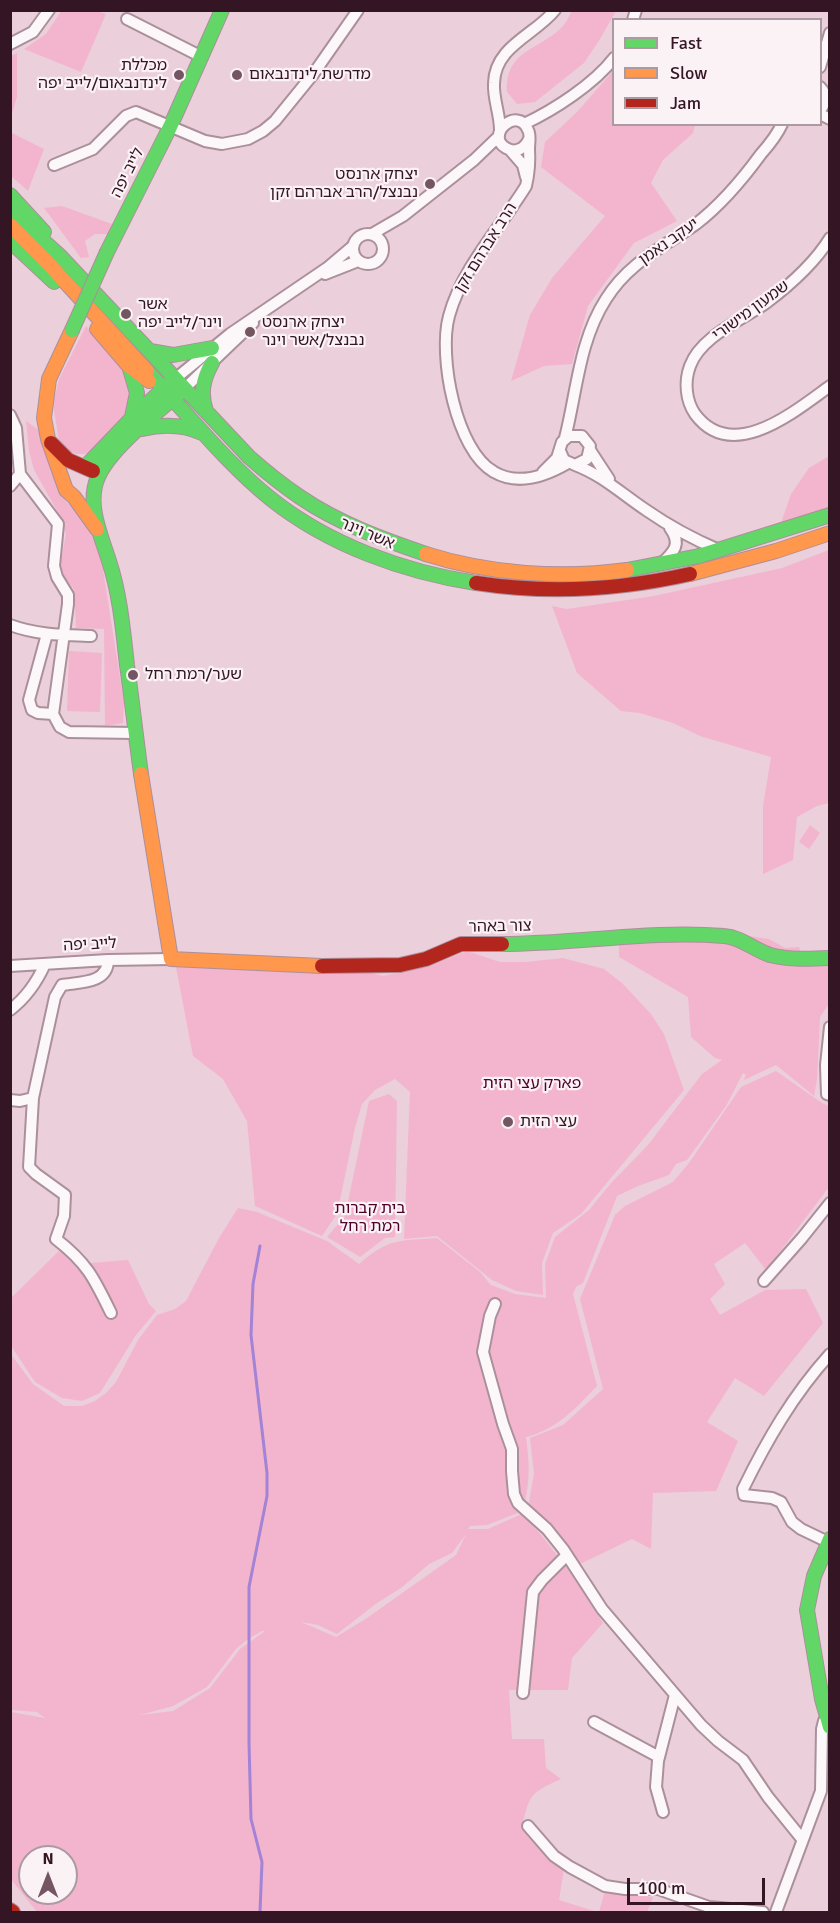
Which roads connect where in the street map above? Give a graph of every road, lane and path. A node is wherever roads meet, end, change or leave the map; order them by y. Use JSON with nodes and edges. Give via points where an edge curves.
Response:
{"nodes":[{"id":1,"x":49,"y":10,"type":"edge"},
{"id":2,"x":222,"y":10,"type":"edge"},
{"id":3,"x":358,"y":10,"type":"edge"},
{"id":4,"x":555,"y":10,"type":"edge"},
{"id":5,"x":128,"y":19,"type":"dead end"},
{"id":6,"x":830,"y":33,"type":"edge"},
{"id":7,"x":10,"y":44,"type":"edge"},
{"id":8,"x":202,"y":57,"type":"junction"},
{"id":9,"x":612,"y":60,"type":"edge"},
{"id":10,"x":822,"y":60,"type":"edge"},
{"id":11,"x":822,"y":88,"type":"edge"},
{"id":12,"x":496,"y":96,"type":"junction"},
{"id":13,"x":824,"y":107,"type":"edge"},
{"id":14,"x":548,"y":112,"type":"junction"},
{"id":15,"x":830,"y":119,"type":"edge"},
{"id":16,"x":519,"y":122,"type":"junction"},
{"id":17,"x":170,"y":127,"type":"junction"},
{"id":18,"x":783,"y":127,"type":"edge"},
{"id":19,"x":500,"y":133,"type":"junction"},
{"id":20,"x":530,"y":137,"type":"junction"},
{"id":21,"x":508,"y":149,"type":"junction"},
{"id":22,"x":474,"y":160,"type":"junction"},
{"id":23,"x":54,"y":165,"type":"dead end"},
{"id":24,"x":527,"y":182,"type":"junction"},
{"id":25,"x":10,"y":195,"type":"edge"},
{"id":26,"x":10,"y":211,"type":"edge"},
{"id":27,"x":404,"y":216,"type":"junction"},
{"id":28,"x":10,"y":225,"type":"edge"},
{"id":29,"x":372,"y":234,"type":"junction"},
{"id":30,"x":830,"y":238,"type":"edge"},
{"id":31,"x":10,"y":241,"type":"edge"},
{"id":32,"x":382,"y":245,"type":"junction"},
{"id":33,"x":353,"y":246,"type":"junction"},
{"id":34,"x":60,"y":256,"type":"junction"},
{"id":35,"x":358,"y":261,"type":"junction"},
{"id":36,"x":307,"y":282,"type":"junction"},
{"id":37,"x":267,"y":308,"type":"junction"},
{"id":38,"x":212,"y":348,"type":"junction"},
{"id":39,"x":147,"y":350,"type":"junction"},
{"id":40,"x":212,"y":363,"type":"junction"},
{"id":41,"x":128,"y":365,"type":"junction"},
{"id":42,"x":830,"y":386,"type":"edge"},
{"id":43,"x":174,"y":389,"type":"junction"},
{"id":44,"x":573,"y":401,"type":"junction"},
{"id":45,"x":10,"y":415,"type":"edge"},
{"id":46,"x":209,"y":416,"type":"junction"},
{"id":47,"x":136,"y":424,"type":"junction"},
{"id":48,"x":208,"y":436,"type":"junction"},
{"id":49,"x":582,"y":436,"type":"junction"},
{"id":50,"x":565,"y":438,"type":"junction"},
{"id":51,"x":48,"y":439,"type":"junction"},
{"id":52,"x":590,"y":450,"type":"junction"},
{"id":53,"x":560,"y":451,"type":"junction"},
{"id":54,"x":572,"y":464,"type":"junction"},
{"id":55,"x":81,"y":466,"type":"junction"},
{"id":56,"x":20,"y":474,"type":"junction"},
{"id":57,"x":538,"y":476,"type":"junction"},
{"id":58,"x":64,"y":484,"type":"junction"},
{"id":59,"x":95,"y":485,"type":"junction"},
{"id":60,"x":10,"y":486,"type":"edge"},
{"id":61,"x":617,"y":488,"type":"junction"},
{"id":62,"x":74,"y":497,"type":"junction"},
{"id":63,"x":830,"y":515,"type":"edge"},
{"id":64,"x":666,"y":523,"type":"junction"},
{"id":65,"x":830,"y":533,"type":"edge"},
{"id":66,"x":102,"y":539,"type":"junction"},
{"id":67,"x":719,"y":550,"type":"junction"},
{"id":68,"x":661,"y":564,"type":"junction"},
{"id":69,"x":10,"y":625,"type":"edge"},
{"id":70,"x":47,"y":634,"type":"junction"},
{"id":71,"x":64,"y":635,"type":"junction"},
{"id":72,"x":91,"y":636,"type":"dead end"},
{"id":73,"x":53,"y":714,"type":"junction"},
{"id":74,"x":135,"y":733,"type":"junction"},
{"id":75,"x":830,"y":958,"type":"edge"},
{"id":76,"x":171,"y":959,"type":"junction"},
{"id":77,"x":108,"y":960,"type":"junction"},
{"id":78,"x":45,"y":964,"type":"junction"},
{"id":79,"x":10,"y":966,"type":"edge"},
{"id":80,"x":10,"y":1010,"type":"edge"},
{"id":81,"x":830,"y":1027,"type":"edge"},
{"id":82,"x":830,"y":1095,"type":"edge"},
{"id":83,"x":33,"y":1098,"type":"junction"},
{"id":84,"x":10,"y":1100,"type":"edge"},
{"id":85,"x":830,"y":1203,"type":"edge"},
{"id":86,"x":764,"y":1281,"type":"dead end"},
{"id":87,"x":495,"y":1304,"type":"dead end"},
{"id":88,"x":111,"y":1313,"type":"dead end"},
{"id":89,"x":830,"y":1354,"type":"edge"},
{"id":90,"x":829,"y":1540,"type":"edge"},
{"id":91,"x":567,"y":1556,"type":"junction"},
{"id":92,"x":523,"y":1693,"type":"dead end"},
{"id":93,"x":675,"y":1695,"type":"junction"},
{"id":94,"x":594,"y":1722,"type":"dead end"},
{"id":95,"x":829,"y":1722,"type":"edge"},
{"id":96,"x":659,"y":1757,"type":"junction"},
{"id":97,"x":663,"y":1812,"type":"dead end"},
{"id":98,"x":528,"y":1826,"type":"dead end"},
{"id":99,"x":802,"y":1839,"type":"junction"},
{"id":100,"x":763,"y":1912,"type":"edge"},
{"id":101,"x":776,"y":1912,"type":"edge"}],
"edges":[{"from":1,"to":7,"type":"street","via":[[33,32]]},
{"from":2,"to":8,"type":"main road","name":"לייב יפה"},
{"from":3,"to":17,"type":"street","via":[[314,73],[263,131],[248,139],[222,144]]},
{"from":4,"to":12,"type":"street","via":[[501,60],[494,84]]},
{"from":5,"to":8,"type":"street"},
{"from":6,"to":10,"type":"street"},
{"from":8,"to":17,"type":"main road","name":"לייב יפה"},
{"from":9,"to":14,"type":"street"},
{"from":11,"to":13,"type":"street"},
{"from":12,"to":16,"type":"street"},
{"from":12,"to":19,"type":"street"},
{"from":13,"to":15,"type":"street"},
{"from":14,"to":16,"type":"street"},
{"from":14,"to":20,"type":"street"},
{"from":16,"to":19,"type":"street","via":[[507,122]]},
{"from":16,"to":20,"type":"street"},
{"from":17,"to":23,"type":"street","via":[[136,112],[126,116],[93,149]]},
{"from":17,"to":51,"type":"main road","name":"לייב יפה","bridge":true,"via":[[49,379],[44,418]]},
{"from":18,"to":44,"type":"street","name":"יעקב נאמן","via":[[714,209],[638,262],[615,285],[589,334]]},
{"from":19,"to":21,"type":"street","via":[[502,145]]},
{"from":19,"to":22,"type":"street"},
{"from":20,"to":21,"type":"street","via":[[524,148]]},
{"from":20,"to":24,"type":"street","name":"הרב אברהם זקן"},
{"from":21,"to":22,"type":"street"},
{"from":21,"to":24,"type":"street","via":[[523,165]]},
{"from":22,"to":27,"type":"street"},
{"from":24,"to":57,"type":"street","name":"הרב אברהם זקן","via":[[458,290],[448,320],[445,350],[453,399],[480,461],[506,477]]},
{"from":25,"to":34,"type":"main road"},
{"from":26,"to":34,"type":"main road","name":"אשר וינר"},
{"from":27,"to":29,"type":"street"},
{"from":27,"to":32,"type":"street"},
{"from":28,"to":43,"type":"main road","name":"אשר וינר"},
{"from":29,"to":32,"type":"street"},
{"from":29,"to":33,"type":"street","via":[[362,235]]},
{"from":30,"to":42,"type":"street","name":"שמעון מישורי","via":[[783,290],[700,350],[686,380],[690,403],[701,422],[728,435],[764,429]]},
{"from":31,"to":41,"type":"main road","via":[[65,294]]},
{"from":32,"to":35,"type":"street","via":[[377,262],[368,265]]},
{"from":33,"to":35,"type":"street"},
{"from":33,"to":36,"type":"street"},
{"from":34,"to":39,"type":"main road","name":"אשר וינר"},
{"from":35,"to":36,"type":"street"},
{"from":36,"to":37,"type":"street"},
{"from":37,"to":38,"type":"street"},
{"from":37,"to":40,"type":"street"},
{"from":38,"to":39,"type":"main road","via":[[177,355]]},
{"from":38,"to":43,"type":"street"},
{"from":39,"to":43,"type":"main road","name":"אשר וינר"},
{"from":40,"to":43,"type":"street"},
{"from":40,"to":46,"type":"main road","via":[[201,392]]},
{"from":41,"to":43,"type":"main road","via":[[147,381]]},
{"from":41,"to":47,"type":"main road","via":[[137,387]]},
{"from":43,"to":46,"type":"main road","name":"אשר וינר"},
{"from":43,"to":47,"type":"main road"},
{"from":43,"to":48,"type":"main road","name":"אשר וינר"},
{"from":44,"to":49,"type":"street","name":"יעקב נאמן","via":[[576,425]]},
{"from":44,"to":50,"type":"street","name":"יעקב נאמן"},
{"from":45,"to":56,"type":"street","via":[[16,428]]},
{"from":46,"to":68,"type":"main road","name":"אשר וינר","via":[[249,458],[306,501],[408,549],[474,566],[529,572],[595,573]]},
{"from":47,"to":48,"type":"main road","via":[[176,425]]},
{"from":47,"to":55,"type":"main road"},
{"from":47,"to":59,"type":"main road"},
{"from":48,"to":65,"type":"main road","name":"אשר וינר","via":[[269,497],[324,534],[406,567],[490,587],[554,591],[618,588],[705,573]]},
{"from":49,"to":50,"type":"street","via":[[573,434]]},
{"from":49,"to":52,"type":"street"},
{"from":50,"to":53,"type":"street"},
{"from":51,"to":55,"type":"main road","via":[[60,453]]},
{"from":51,"to":58,"type":"main road","name":"לייב יפה"},
{"from":52,"to":54,"type":"street","via":[[587,459]]},
{"from":52,"to":61,"type":"street"},
{"from":53,"to":54,"type":"street"},
{"from":53,"to":57,"type":"street","via":[[550,467]]},
{"from":54,"to":57,"type":"street","name":"הרב אברהם זקן"},
{"from":54,"to":61,"type":"street"},
{"from":55,"to":58,"type":"main road","via":[[65,474]]},
{"from":55,"to":59,"type":"main road","via":[[93,471]]},
{"from":56,"to":60,"type":"street"},
{"from":56,"to":71,"type":"street","via":[[58,524],[54,566],[68,595]]},
{"from":58,"to":62,"type":"main road"},
{"from":59,"to":62,"type":"main road","via":[[87,497]]},
{"from":59,"to":66,"type":"main road"},
{"from":61,"to":64,"type":"street"},
{"from":62,"to":66,"type":"main road"},
{"from":63,"to":67,"type":"main road","name":"אשר וינר"},
{"from":64,"to":67,"type":"street"},
{"from":64,"to":68,"type":"street","via":[[677,545]]},
{"from":66,"to":74,"type":"main road","via":[[113,573]]},
{"from":67,"to":68,"type":"main road","name":"אשר וינר"},
{"from":69,"to":70,"type":"street"},
{"from":70,"to":71,"type":"street"},
{"from":70,"to":73,"type":"street","via":[[29,700],[32,710]]},
{"from":71,"to":72,"type":"street"},
{"from":71,"to":73,"type":"street"},
{"from":73,"to":74,"type":"street","via":[[60,727],[69,732]]},
{"from":74,"to":76,"type":"main road"},
{"from":75,"to":76,"type":"main road","name":"צור באהר","via":[[791,959],[768,954],[728,936],[670,934],[461,944],[400,965],[297,966]]},
{"from":76,"to":77,"type":"street","name":"לייב יפה"},
{"from":77,"to":78,"type":"street","name":"לייב יפה"},
{"from":77,"to":83,"type":"street","via":[[103,975],[92,981],[62,985],[55,997]]},
{"from":78,"to":79,"type":"street","name":"לייב יפה"},
{"from":78,"to":80,"type":"street","via":[[31,990]]},
{"from":81,"to":82,"type":"street","via":[[826,1065]]},
{"from":83,"to":84,"type":"street"},
{"from":83,"to":88,"type":"street","via":[[30,1167],[65,1195],[64,1216],[56,1239],[88,1268]]},
{"from":85,"to":86,"type":"street"},
{"from":87,"to":91,"type":"street","via":[[483,1352],[512,1449],[514,1494]]},
{"from":89,"to":90,"type":"street","via":[[801,1388],[767,1440],[743,1489],[744,1495],[781,1502],[792,1522]]},
{"from":90,"to":95,"type":"main road","via":[[814,1575],[807,1610]]},
{"from":91,"to":92,"type":"street","via":[[533,1592]]},
{"from":91,"to":93,"type":"street","via":[[602,1609]]},
{"from":93,"to":96,"type":"street"},
{"from":93,"to":99,"type":"street","via":[[718,1741],[743,1760]]},
{"from":94,"to":96,"type":"street"},
{"from":95,"to":99,"type":"street","via":[[823,1723],[822,1729],[821,1791]]},
{"from":96,"to":97,"type":"street","via":[[656,1787]]},
{"from":98,"to":100,"type":"street","via":[[554,1856],[605,1886],[658,1889],[709,1907]]},
{"from":99,"to":101,"type":"street"}]}
